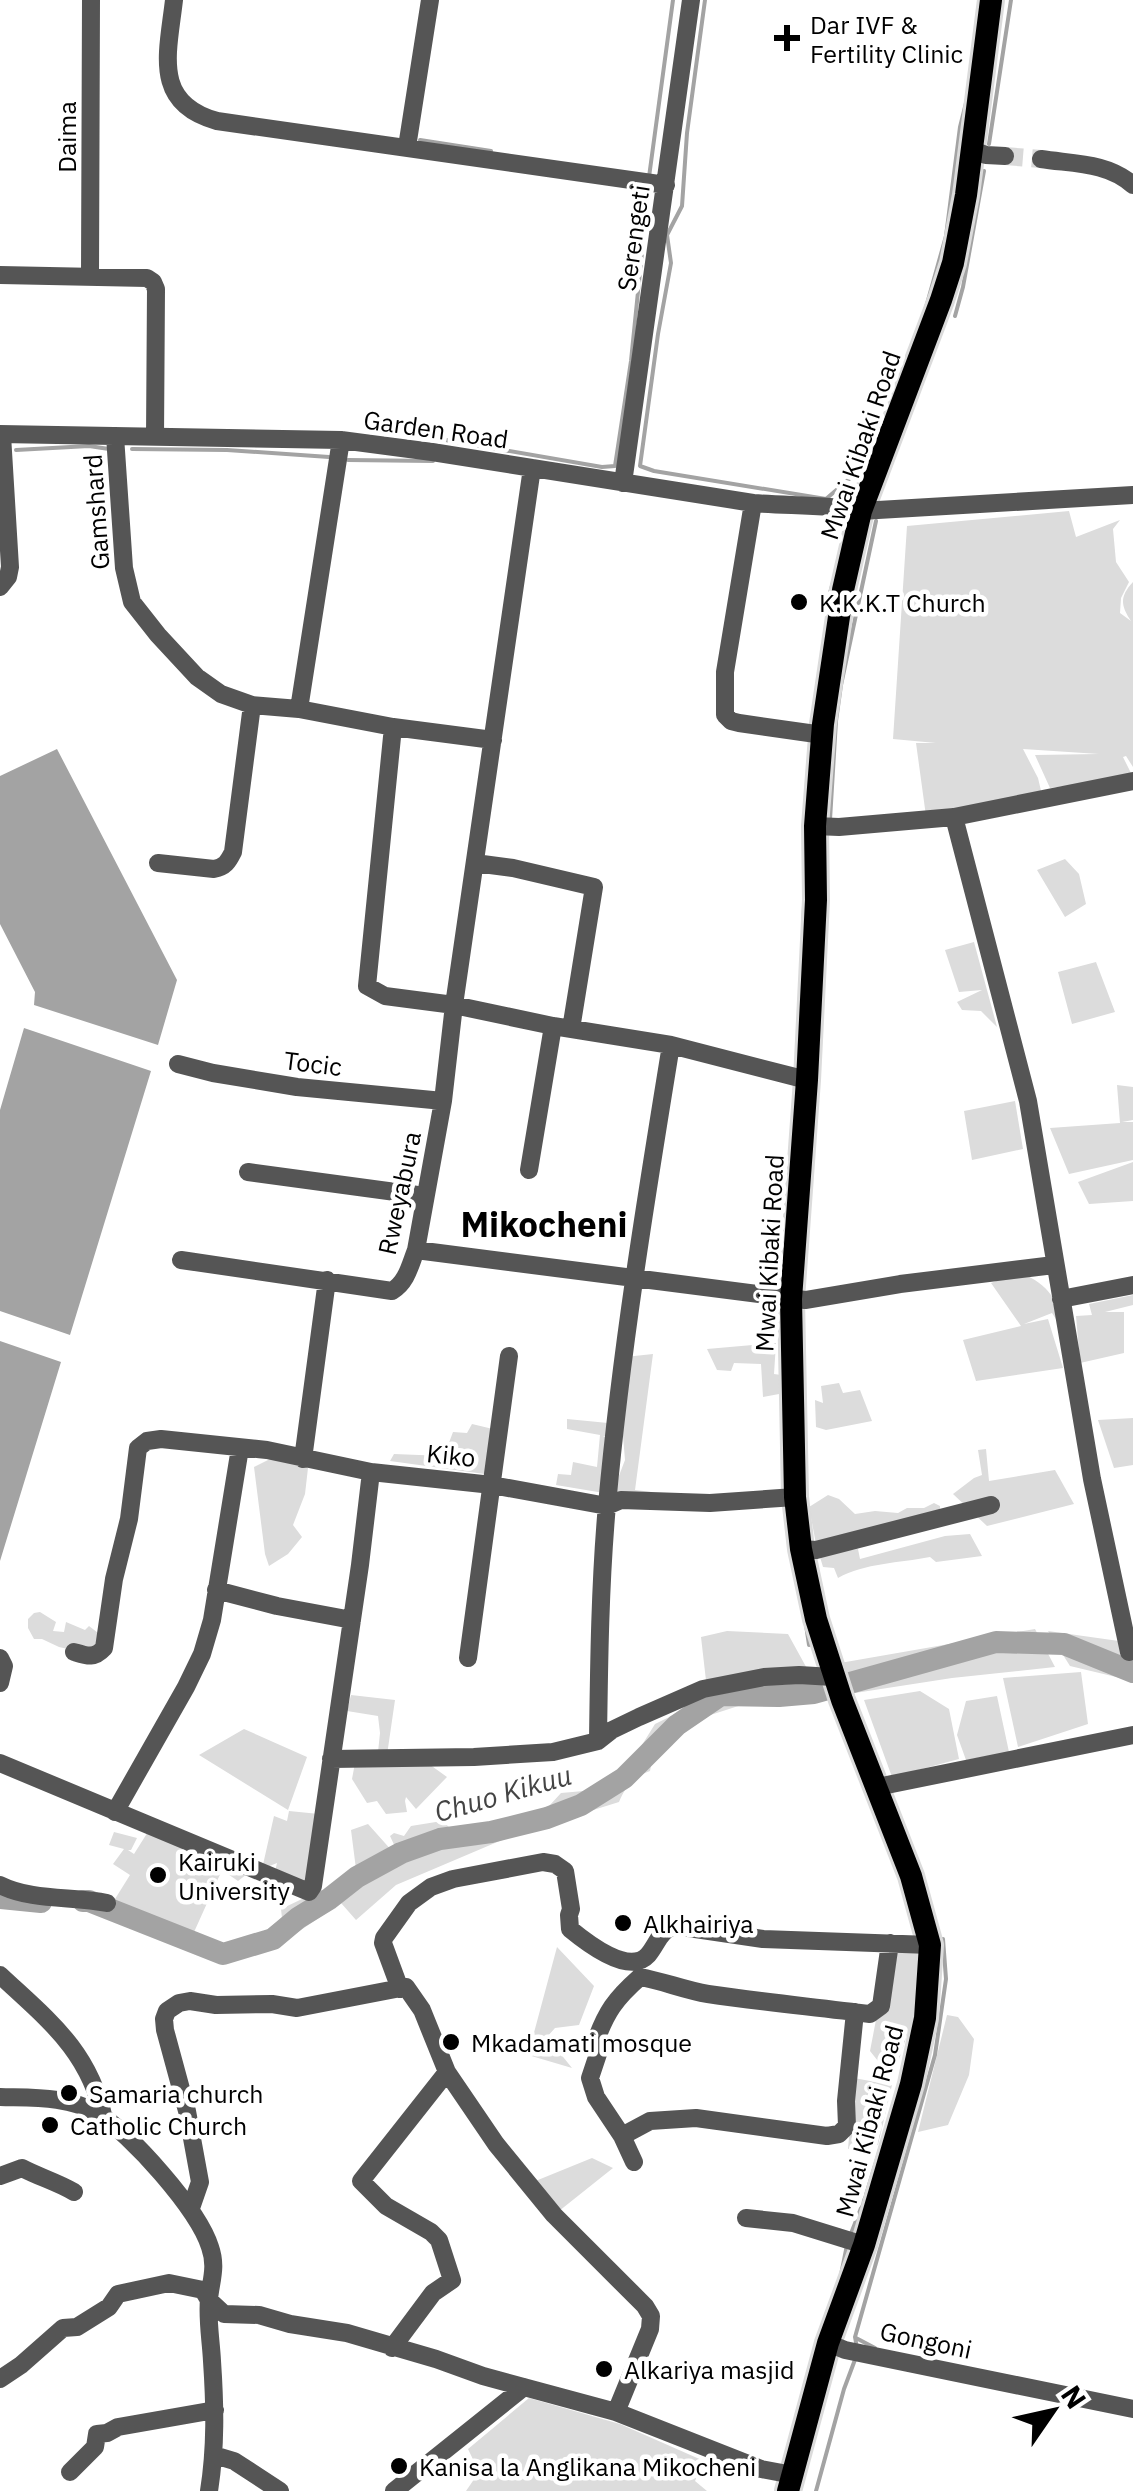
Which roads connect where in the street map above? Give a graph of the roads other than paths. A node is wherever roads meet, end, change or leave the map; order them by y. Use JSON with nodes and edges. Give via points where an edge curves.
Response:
{"nodes":[{"id":1,"x":92,"y":0,"type":"edge"},
{"id":2,"x":174,"y":0,"type":"edge"},
{"id":3,"x":430,"y":0,"type":"edge"},
{"id":4,"x":691,"y":0,"type":"edge"},
{"id":5,"x":991,"y":0,"type":"edge"},
{"id":6,"x":408,"y":148,"type":"junction"},
{"id":7,"x":972,"y":150,"type":"junction"},
{"id":8,"x":1006,"y":156,"type":"tunnel mouth"},
{"id":9,"x":1041,"y":160,"type":"tunnel mouth"},
{"id":10,"x":666,"y":184,"type":"junction"},
{"id":11,"x":1133,"y":185,"type":"edge"},
{"id":12,"x":90,"y":275,"type":"junction"},
{"id":13,"x":0,"y":276,"type":"edge"},
{"id":14,"x":1,"y":434,"type":"edge"},
{"id":15,"x":115,"y":436,"type":"junction"},
{"id":16,"x":154,"y":437,"type":"junction"},
{"id":17,"x":341,"y":440,"type":"junction"},
{"id":18,"x":532,"y":468,"type":"junction"},
{"id":19,"x":623,"y":483,"type":"junction"},
{"id":20,"x":1133,"y":495,"type":"edge"},
{"id":21,"x":753,"y":502,"type":"junction"},
{"id":22,"x":860,"y":511,"type":"junction"},
{"id":23,"x":0,"y":587,"type":"edge"},
{"id":24,"x":252,"y":705,"type":"junction"},
{"id":25,"x":299,"y":709,"type":"junction"},
{"id":26,"x":393,"y":728,"type":"junction"},
{"id":27,"x":822,"y":735,"type":"junction"},
{"id":28,"x":493,"y":740,"type":"junction"},
{"id":29,"x":1133,"y":781,"type":"edge"},
{"id":30,"x":954,"y":817,"type":"junction"},
{"id":31,"x":814,"y":826,"type":"junction"},
{"id":32,"x":158,"y":863,"type":"dead end"},
{"id":33,"x":475,"y":863,"type":"junction"},
{"id":34,"x":454,"y":1005,"type":"junction"},
{"id":35,"x":562,"y":1028,"type":"junction"},
{"id":36,"x":671,"y":1045,"type":"junction"},
{"id":37,"x":178,"y":1064,"type":"dead end"},
{"id":38,"x":807,"y":1080,"type":"junction"},
{"id":39,"x":444,"y":1102,"type":"junction"},
{"id":40,"x":530,"y":1170,"type":"dead end"},
{"id":41,"x":248,"y":1172,"type":"dead end"},
{"id":42,"x":425,"y":1196,"type":"junction"},
{"id":43,"x":416,"y":1250,"type":"junction"},
{"id":44,"x":180,"y":1260,"type":"dead end"},
{"id":45,"x":1054,"y":1265,"type":"junction"},
{"id":46,"x":634,"y":1278,"type":"junction"},
{"id":47,"x":327,"y":1280,"type":"junction"},
{"id":48,"x":1133,"y":1285,"type":"edge"},
{"id":49,"x":790,"y":1299,"type":"junction"},
{"id":50,"x":1062,"y":1299,"type":"junction"},
{"id":51,"x":510,"y":1356,"type":"dead end"},
{"id":52,"x":240,"y":1448,"type":"junction"},
{"id":53,"x":303,"y":1459,"type":"junction"},
{"id":54,"x":371,"y":1472,"type":"junction"},
{"id":55,"x":492,"y":1484,"type":"junction"},
{"id":56,"x":795,"y":1497,"type":"junction"},
{"id":57,"x":991,"y":1505,"type":"dead end"},
{"id":58,"x":607,"y":1506,"type":"junction"},
{"id":59,"x":801,"y":1549,"type":"junction"},
{"id":60,"x":216,"y":1590,"type":"junction"},
{"id":61,"x":352,"y":1620,"type":"junction"},
{"id":62,"x":74,"y":1652,"type":"dead end"},
{"id":63,"x":1129,"y":1652,"type":"dead end"},
{"id":64,"x":0,"y":1658,"type":"edge"},
{"id":65,"x":468,"y":1658,"type":"dead end"},
{"id":66,"x":0,"y":1683,"type":"edge"},
{"id":67,"x":837,"y":1686,"type":"junction"},
{"id":68,"x":1133,"y":1735,"type":"edge"},
{"id":69,"x":598,"y":1741,"type":"junction"},
{"id":70,"x":331,"y":1759,"type":"junction"},
{"id":71,"x":0,"y":1764,"type":"edge"},
{"id":72,"x":877,"y":1787,"type":"junction"},
{"id":73,"x":115,"y":1812,"type":"junction"},
{"id":74,"x":0,"y":1886,"type":"edge"},
{"id":75,"x":107,"y":1903,"type":"dead end"},
{"id":76,"x":890,"y":1942,"type":"junction"},
{"id":77,"x":930,"y":1944,"type":"junction"},
{"id":78,"x":0,"y":1975,"type":"edge"},
{"id":79,"x":400,"y":1988,"type":"junction"},
{"id":80,"x":855,"y":2012,"type":"junction"},
{"id":81,"x":446,"y":2072,"type":"junction"},
{"id":82,"x":0,"y":2097,"type":"edge"},
{"id":83,"x":104,"y":2119,"type":"junction"},
{"id":84,"x":622,"y":2136,"type":"junction"},
{"id":85,"x":634,"y":2162,"type":"dead end"},
{"id":86,"x":0,"y":2176,"type":"edge"},
{"id":87,"x":74,"y":2192,"type":"dead end"},
{"id":88,"x":191,"y":2208,"type":"junction"},
{"id":89,"x":746,"y":2218,"type":"dead end"},
{"id":90,"x":864,"y":2244,"type":"junction"},
{"id":91,"x":209,"y":2300,"type":"junction"},
{"id":92,"x":828,"y":2344,"type":"junction"},
{"id":93,"x":392,"y":2348,"type":"junction"},
{"id":94,"x":0,"y":2379,"type":"edge"},
{"id":95,"x":524,"y":2387,"type":"junction"},
{"id":96,"x":1133,"y":2409,"type":"edge"},
{"id":97,"x":215,"y":2410,"type":"junction"},
{"id":98,"x":616,"y":2412,"type":"junction"},
{"id":99,"x":214,"y":2456,"type":"junction"},
{"id":100,"x":70,"y":2472,"type":"dead end"},
{"id":101,"x":791,"y":2483,"type":"edge"},
{"id":102,"x":209,"y":2491,"type":"edge"},
{"id":103,"x":280,"y":2491,"type":"edge"},
{"id":104,"x":394,"y":2491,"type":"edge"}],
"edges":[{"from":1,"to":12,"type":"street","name":"Daima"},
{"from":2,"to":6,"type":"street","via":[[167,72],[173,90],[199,116]]},
{"from":3,"to":6,"type":"street"},
{"from":4,"to":10,"type":"street","name":"Serengeti"},
{"from":5,"to":7,"type":"main road","name":"Mwai Kibaki Road"},
{"from":6,"to":10,"type":"street"},
{"from":7,"to":8,"type":"street"},
{"from":7,"to":22,"type":"main road","name":"Mwai Kibaki Road","via":[[953,263]]},
{"from":9,"to":11,"type":"street","via":[[1105,168]]},
{"from":10,"to":19,"type":"street","name":"Serengeti"},
{"from":12,"to":13,"type":"street"},
{"from":12,"to":16,"type":"street","via":[[147,278],[156,285]]},
{"from":14,"to":15,"type":"street","name":"Garden Road"},
{"from":14,"to":23,"type":"street","via":[[10,567]]},
{"from":15,"to":16,"type":"street","name":"Garden Road"},
{"from":15,"to":24,"type":"street","name":"Gamshard","via":[[132,602],[197,678]]},
{"from":16,"to":17,"type":"street","name":"Garden Road"},
{"from":17,"to":18,"type":"street","name":"Garden Road"},
{"from":17,"to":25,"type":"street"},
{"from":18,"to":19,"type":"street","name":"Garden Road"},
{"from":18,"to":28,"type":"street","name":"Rweyabura"},
{"from":19,"to":21,"type":"street","name":"Garden Road"},
{"from":20,"to":22,"type":"street","name":"Garden Road"},
{"from":21,"to":22,"type":"street","name":"Garden Road"},
{"from":21,"to":27,"type":"street","via":[[724,672],[725,715],[739,723]]},
{"from":22,"to":27,"type":"main road","name":"Mwai Kibaki Road"},
{"from":24,"to":25,"type":"street","name":"Gamshard"},
{"from":24,"to":32,"type":"street","via":[[228,862],[214,869]]},
{"from":25,"to":26,"type":"street","name":"Gamshard"},
{"from":26,"to":28,"type":"street","name":"Gamshard"},
{"from":26,"to":34,"type":"street","via":[[367,986],[385,996]]},
{"from":27,"to":31,"type":"main road","name":"Mwai Kibaki Road"},
{"from":28,"to":33,"type":"street","name":"Rweyabura"},
{"from":29,"to":30,"type":"street"},
{"from":30,"to":31,"type":"street"},
{"from":30,"to":45,"type":"street","via":[[1028,1102]]},
{"from":31,"to":38,"type":"main road","name":"Mwai Kibaki Road"},
{"from":33,"to":34,"type":"street","name":"Rweyabura"},
{"from":33,"to":35,"type":"street","via":[[594,887]]},
{"from":34,"to":35,"type":"street"},
{"from":34,"to":39,"type":"street","name":"Rweyabura"},
{"from":35,"to":36,"type":"street"},
{"from":35,"to":40,"type":"street"},
{"from":36,"to":38,"type":"street"},
{"from":36,"to":46,"type":"street"},
{"from":37,"to":39,"type":"street","name":"Tocic","via":[[297,1087]]},
{"from":38,"to":49,"type":"main road","name":"Mwai Kibaki Road"},
{"from":39,"to":42,"type":"street","name":"Rweyabura"},
{"from":41,"to":42,"type":"street"},
{"from":42,"to":43,"type":"street","name":"Rweyabura"},
{"from":43,"to":46,"type":"street"},
{"from":43,"to":47,"type":"street","name":"Rweyabura","via":[[402,1286],[392,1291]]},
{"from":44,"to":47,"type":"street","name":"Rweyabura"},
{"from":45,"to":49,"type":"street"},
{"from":45,"to":50,"type":"street"},
{"from":46,"to":49,"type":"street"},
{"from":46,"to":58,"type":"street"},
{"from":47,"to":53,"type":"street"},
{"from":48,"to":50,"type":"street"},
{"from":49,"to":56,"type":"main road","name":"Mwai Kibaki Road"},
{"from":50,"to":63,"type":"street"},
{"from":51,"to":55,"type":"street"},
{"from":52,"to":53,"type":"street","name":"Kiko"},
{"from":52,"to":60,"type":"street"},
{"from":52,"to":62,"type":"street","name":"Kiko","via":[[175,1440],[138,1448],[104,1648],[89,1657]]},
{"from":53,"to":54,"type":"street","name":"Kiko"},
{"from":54,"to":55,"type":"street","name":"Kiko"},
{"from":54,"to":61,"type":"street"},
{"from":55,"to":58,"type":"street","name":"Kiko"},
{"from":55,"to":65,"type":"street"},
{"from":56,"to":58,"type":"street","name":"Kiko","via":[[621,1500]]},
{"from":56,"to":59,"type":"main road","name":"Mwai Kibaki Road"},
{"from":57,"to":59,"type":"street"},
{"from":58,"to":69,"type":"street"},
{"from":59,"to":67,"type":"main road","name":"Mwai Kibaki Road"},
{"from":60,"to":61,"type":"street"},
{"from":60,"to":73,"type":"street","via":[[202,1654]]},
{"from":61,"to":70,"type":"street"},
{"from":64,"to":66,"type":"street"},
{"from":67,"to":69,"type":"street","via":[[799,1674],[703,1689]]},
{"from":67,"to":72,"type":"main road","name":"Mwai Kibaki Road"},
{"from":68,"to":72,"type":"street"},
{"from":69,"to":70,"type":"street","via":[[553,1752]]},
{"from":70,"to":73,"type":"street","via":[[309,1892]]},
{"from":71,"to":73,"type":"street"},
{"from":72,"to":77,"type":"main road","name":"Mwai Kibaki Road"},
{"from":74,"to":75,"type":"street"},
{"from":76,"to":77,"type":"street"},
{"from":76,"to":79,"type":"street","via":[[763,1939],[674,1926],[633,1963],[570,1929],[565,1871],[544,1862],[441,1882],[410,1903],[382,1943]]},
{"from":76,"to":80,"type":"street","via":[[881,2006],[870,2014]]},
{"from":77,"to":90,"type":"main road","name":"Mwai Kibaki Road","via":[[912,2084]]},
{"from":78,"to":83,"type":"street","via":[[60,2032],[93,2080]]},
{"from":79,"to":81,"type":"street","via":[[422,2010]]},
{"from":79,"to":88,"type":"street","via":[[298,2008],[190,2001],[167,2011],[165,2030],[200,2182]]},
{"from":80,"to":84,"type":"street","via":[[847,2126],[838,2134],[696,2118],[650,2121]]},
{"from":80,"to":84,"type":"street","via":[[708,1994],[640,1977],[604,2018],[590,2078]]},
{"from":81,"to":93,"type":"street","via":[[361,2180],[386,2206],[439,2240],[452,2280],[433,2293]]},
{"from":81,"to":98,"type":"street","via":[[525,2182],[650,2316]]},
{"from":82,"to":83,"type":"street","via":[[56,2100]]},
{"from":83,"to":88,"type":"street"},
{"from":84,"to":85,"type":"street"},
{"from":86,"to":87,"type":"street","via":[[22,2168]]},
{"from":88,"to":91,"type":"street","via":[[212,2249]]},
{"from":89,"to":90,"type":"street","via":[[793,2223]]},
{"from":90,"to":92,"type":"main road","name":"Mwai Kibaki Road"},
{"from":91,"to":93,"type":"street","via":[[224,2314],[346,2332]]},
{"from":91,"to":94,"type":"street","via":[[203,2290],[168,2284],[118,2294],[109,2308],[63,2328]]},
{"from":91,"to":97,"type":"street"},
{"from":92,"to":96,"type":"street","name":"Gongoni"},
{"from":92,"to":101,"type":"main road","name":"Mwai Kibaki Road"},
{"from":93,"to":95,"type":"street"},
{"from":95,"to":98,"type":"street"},
{"from":95,"to":104,"type":"street"},
{"from":97,"to":99,"type":"street"},
{"from":97,"to":100,"type":"street","via":[[98,2434],[95,2448]]},
{"from":98,"to":101,"type":"street"},
{"from":99,"to":102,"type":"street"},
{"from":99,"to":103,"type":"street"}]}
